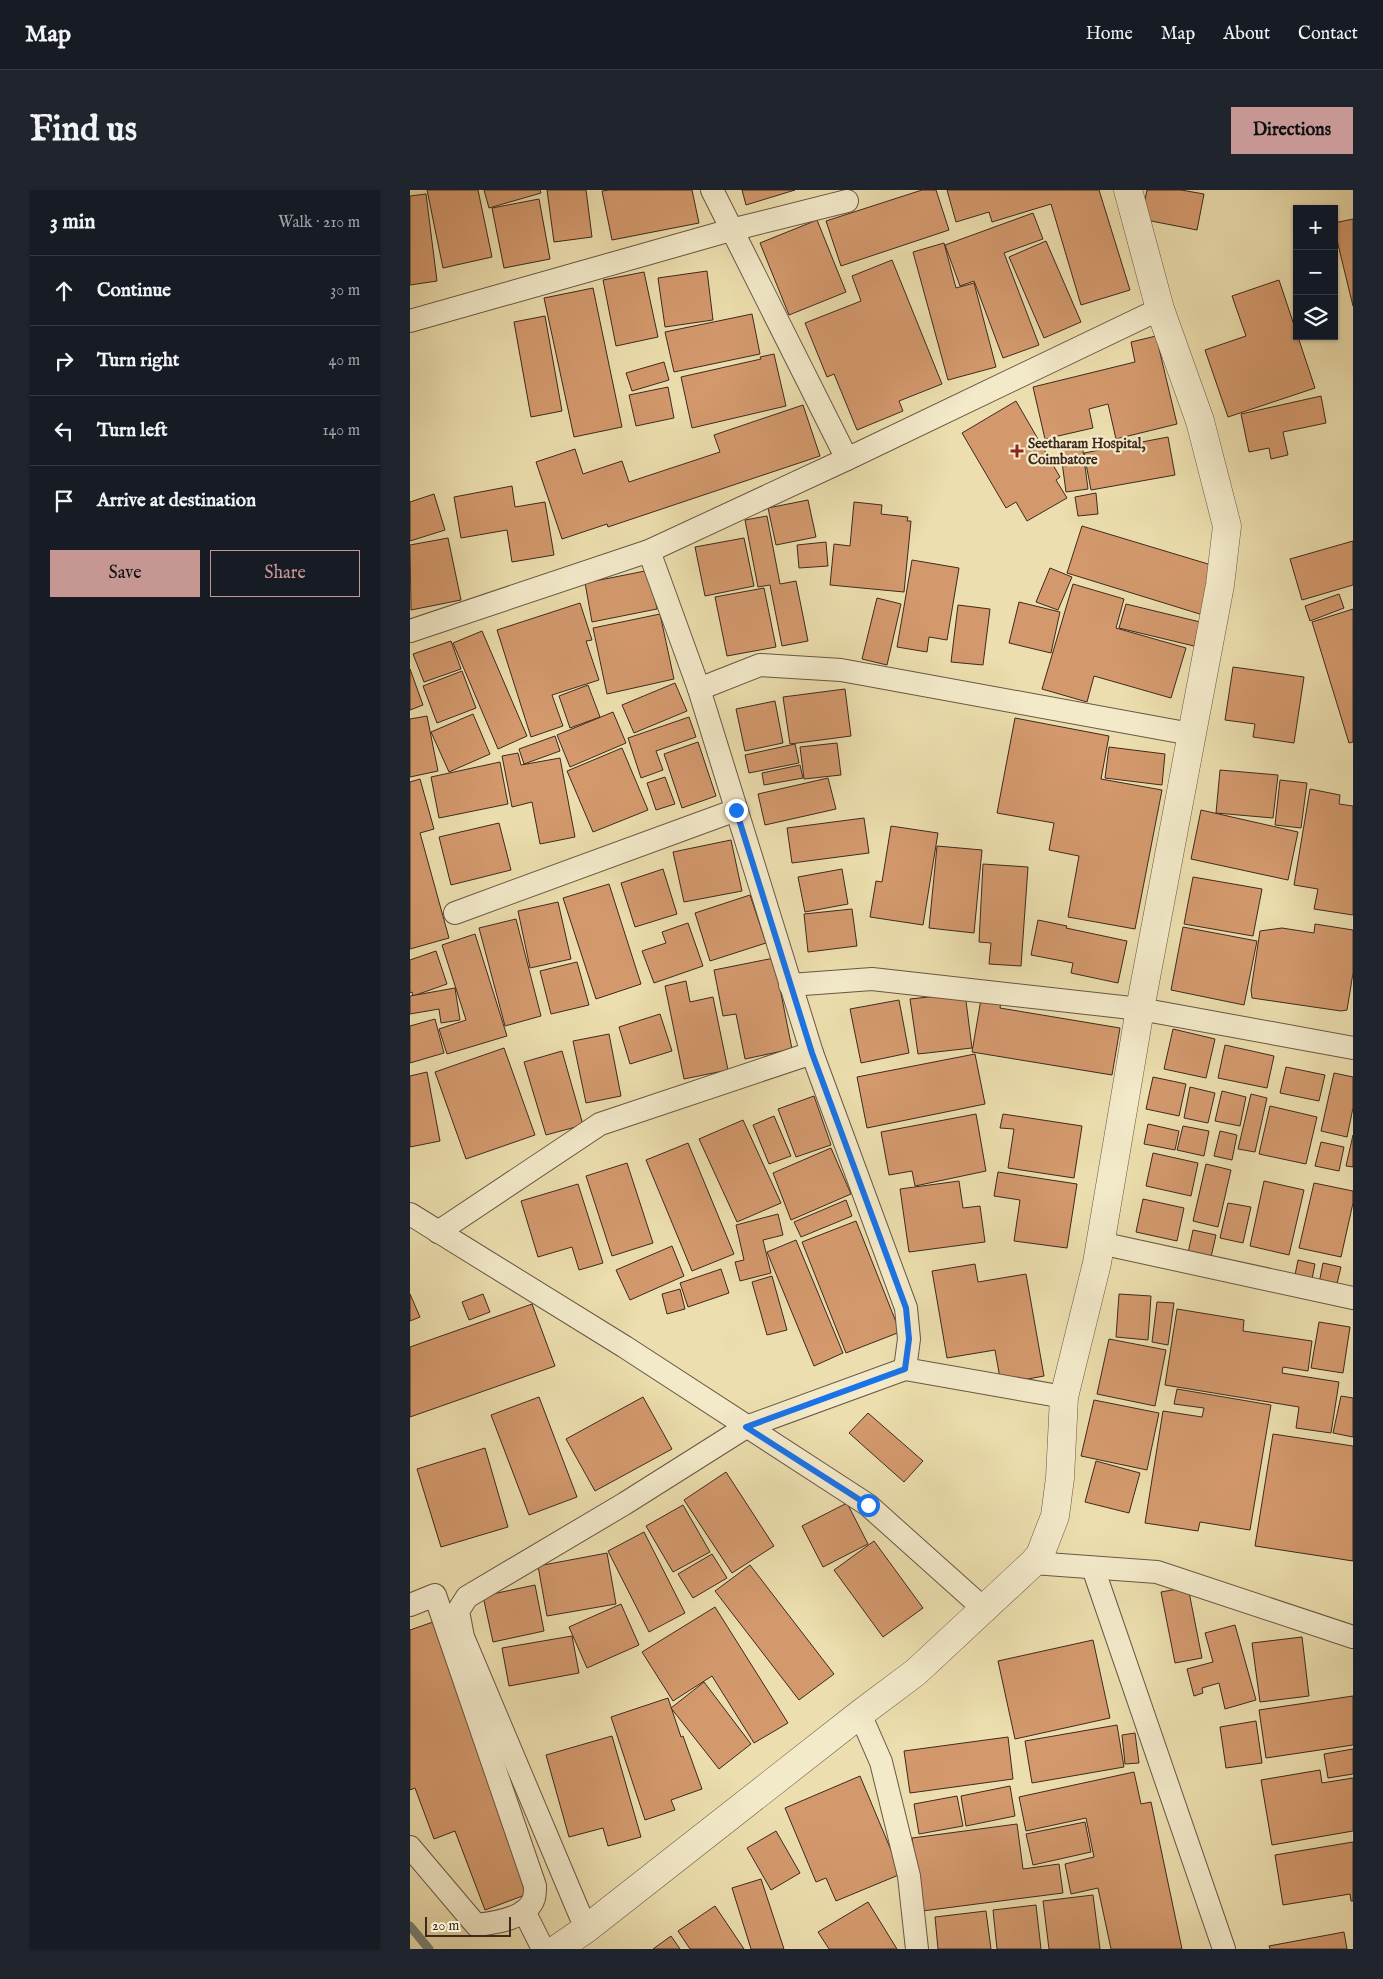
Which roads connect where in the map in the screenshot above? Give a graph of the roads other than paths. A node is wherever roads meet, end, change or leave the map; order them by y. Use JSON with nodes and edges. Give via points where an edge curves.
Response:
{"nodes":[{"id":1,"x":712,"y":190,"type":"edge"},
{"id":2,"x":1128,"y":190,"type":"edge"},
{"id":3,"x":847,"y":201,"type":"dead end"},
{"id":4,"x":731,"y":230,"type":"junction"},
{"id":5,"x":1160,"y":309,"type":"junction"},
{"id":6,"x":410,"y":321,"type":"edge"},
{"id":7,"x":847,"y":459,"type":"junction"},
{"id":8,"x":649,"y":551,"type":"junction"},
{"id":9,"x":410,"y":631,"type":"edge"},
{"id":10,"x":699,"y":689,"type":"junction"},
{"id":11,"x":1191,"y":734,"type":"junction"},
{"id":12,"x":736,"y":810,"type":"junction"},
{"id":13,"x":455,"y":913,"type":"dead end"},
{"id":14,"x":790,"y":985,"type":"junction"},
{"id":15,"x":1140,"y":1010,"type":"junction"},
{"id":16,"x":1353,"y":1048,"type":"edge"},
{"id":17,"x":812,"y":1053,"type":"junction"},
{"id":18,"x":410,"y":1214,"type":"edge"},
{"id":19,"x":438,"y":1232,"type":"junction"},
{"id":20,"x":1100,"y":1243,"type":"junction"},
{"id":21,"x":1353,"y":1298,"type":"edge"},
{"id":22,"x":905,"y":1369,"type":"junction"},
{"id":23,"x":1064,"y":1396,"type":"junction"},
{"id":24,"x":746,"y":1427,"type":"junction"},
{"id":25,"x":1033,"y":1564,"type":"junction"},
{"id":26,"x":1094,"y":1568,"type":"junction"},
{"id":27,"x":410,"y":1605,"type":"edge"},
{"id":28,"x":984,"y":1608,"type":"junction"},
{"id":29,"x":1353,"y":1637,"type":"edge"},
{"id":30,"x":860,"y":1714,"type":"junction"},
{"id":31,"x":410,"y":1847,"type":"edge"},
{"id":32,"x":524,"y":1911,"type":"junction"},
{"id":33,"x":586,"y":1928,"type":"junction"},
{"id":34,"x":543,"y":1949,"type":"edge"},
{"id":35,"x":557,"y":1949,"type":"edge"},
{"id":36,"x":917,"y":1949,"type":"edge"},
{"id":37,"x":1224,"y":1949,"type":"edge"}],
"edges":[{"from":1,"to":4,"type":"street"},
{"from":2,"to":5,"type":"street"},
{"from":3,"to":4,"type":"street"},
{"from":4,"to":6,"type":"street"},
{"from":4,"to":7,"type":"street"},
{"from":5,"to":7,"type":"street"},
{"from":5,"to":11,"type":"street","via":[[1200,421],[1227,526],[1220,585]]},
{"from":7,"to":8,"type":"street"},
{"from":8,"to":9,"type":"street"},
{"from":8,"to":10,"type":"street"},
{"from":10,"to":11,"type":"street","via":[[760,665],[840,670]]},
{"from":10,"to":12,"type":"street"},
{"from":11,"to":15,"type":"street"},
{"from":12,"to":13,"type":"street"},
{"from":12,"to":14,"type":"street"},
{"from":14,"to":15,"type":"street","via":[[872,980]]},
{"from":14,"to":17,"type":"street"},
{"from":15,"to":16,"type":"street"},
{"from":15,"to":20,"type":"street"},
{"from":17,"to":19,"type":"street","via":[[600,1124]]},
{"from":17,"to":22,"type":"street","via":[[906,1308],[909,1339]]},
{"from":18,"to":19,"type":"street"},
{"from":19,"to":24,"type":"street","via":[[625,1347]]},
{"from":20,"to":21,"type":"street"},
{"from":20,"to":23,"type":"street"},
{"from":22,"to":23,"type":"street"},
{"from":22,"to":24,"type":"street"},
{"from":23,"to":25,"type":"street","via":[[1055,1516],[1040,1555]]},
{"from":24,"to":28,"type":"street","via":[[868,1505]]},
{"from":24,"to":33,"type":"street","via":[[467,1597],[458,1611],[463,1638]]},
{"from":25,"to":26,"type":"street"},
{"from":25,"to":28,"type":"street"},
{"from":26,"to":29,"type":"street","via":[[1157,1572]]},
{"from":26,"to":37,"type":"street"},
{"from":27,"to":32,"type":"street","via":[[435,1595],[535,1886],[534,1900]]},
{"from":28,"to":30,"type":"street","via":[[916,1672]]},
{"from":30,"to":33,"type":"street"},
{"from":30,"to":36,"type":"street","via":[[881,1762],[907,1866]]},
{"from":31,"to":32,"type":"street","via":[[476,1925],[509,1920]]},
{"from":32,"to":34,"type":"street"},
{"from":33,"to":35,"type":"street"}]}
